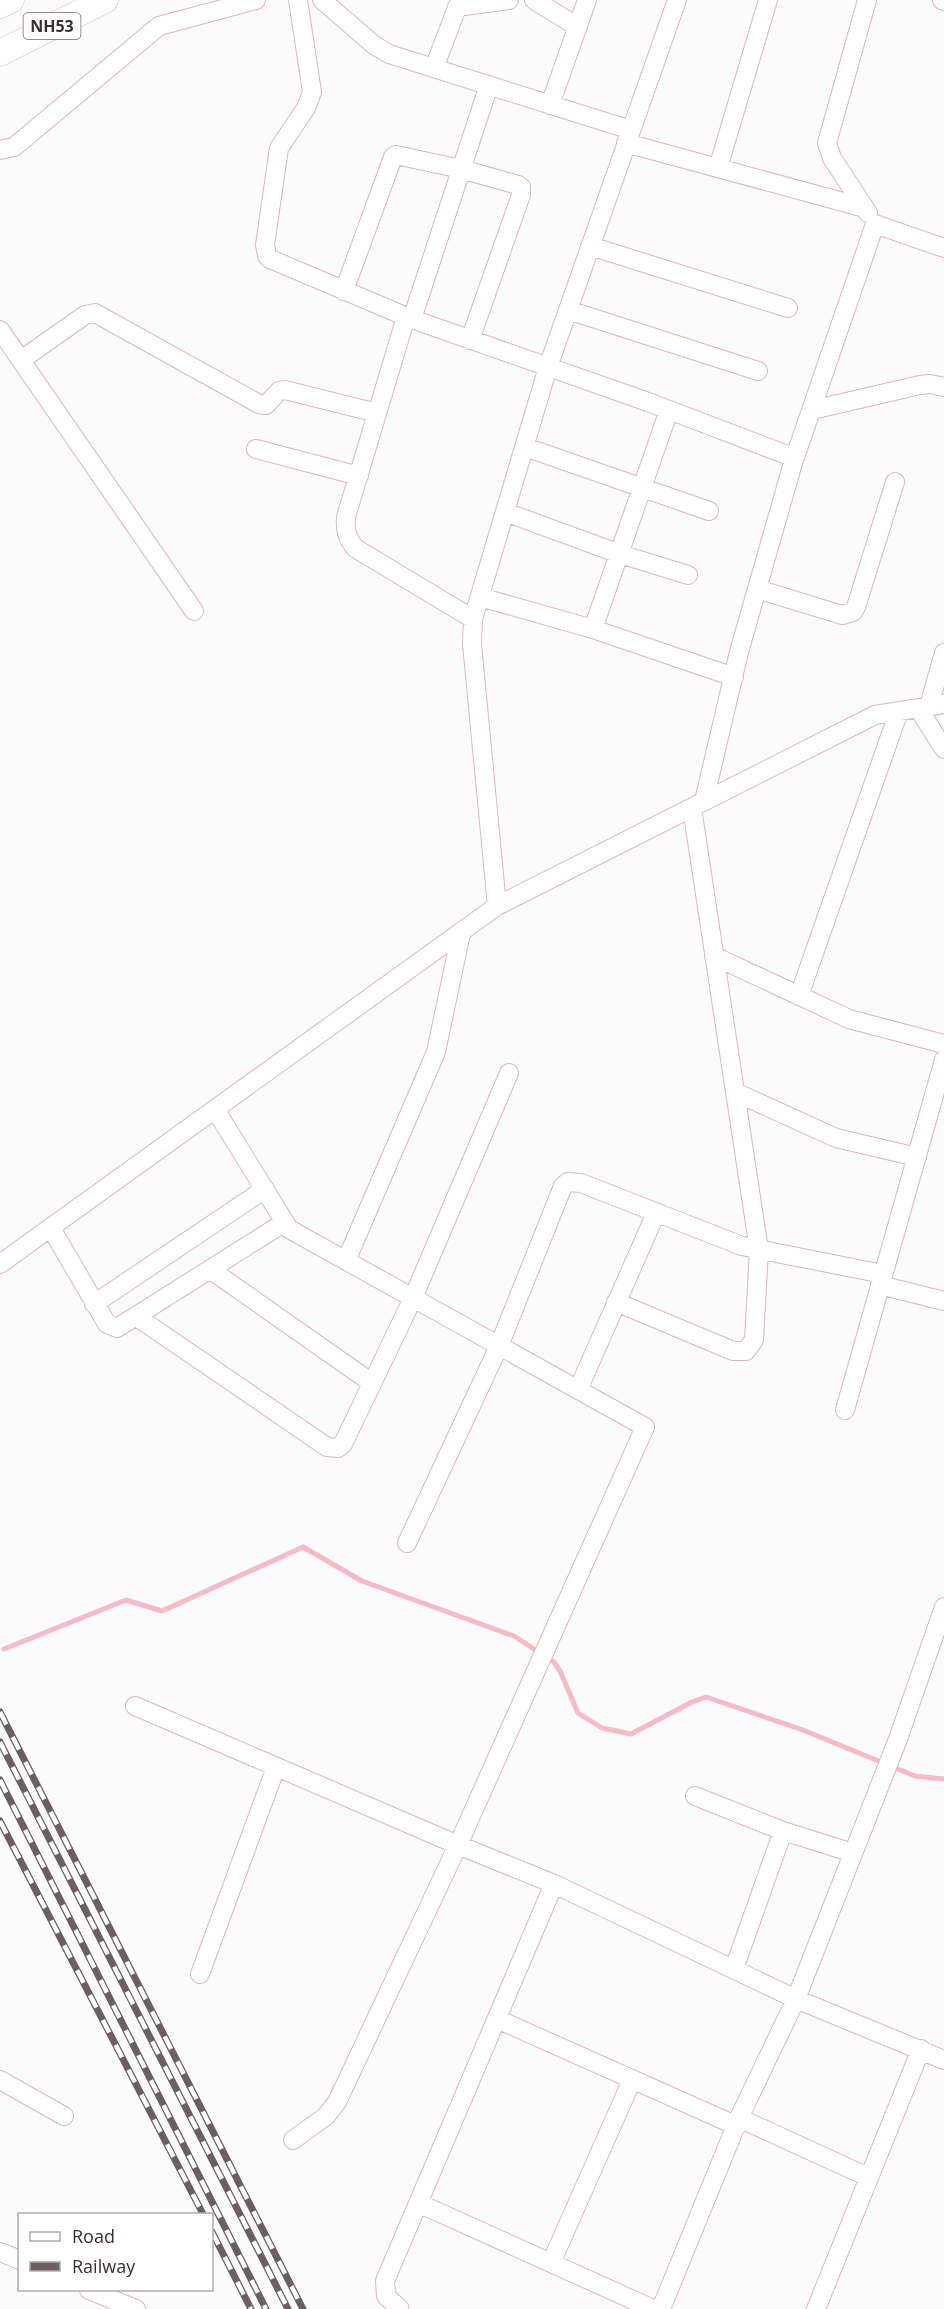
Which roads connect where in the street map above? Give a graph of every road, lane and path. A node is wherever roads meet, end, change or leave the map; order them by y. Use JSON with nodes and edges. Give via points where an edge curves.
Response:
{"nodes":[{"id":1,"x":11,"y":0,"type":"edge"},
{"id":2,"x":105,"y":0,"type":"edge"},
{"id":3,"x":256,"y":0,"type":"edge"},
{"id":4,"x":298,"y":0,"type":"edge"},
{"id":5,"x":322,"y":0,"type":"edge"},
{"id":6,"x":509,"y":0,"type":"edge"},
{"id":7,"x":534,"y":0,"type":"edge"},
{"id":8,"x":587,"y":0,"type":"edge"},
{"id":9,"x":677,"y":0,"type":"edge"},
{"id":10,"x":768,"y":0,"type":"edge"},
{"id":11,"x":867,"y":0,"type":"edge"},
{"id":12,"x":459,"y":3,"type":"edge"},
{"id":13,"x":0,"y":6,"type":"edge"},
{"id":14,"x":578,"y":27,"type":"junction"},
{"id":15,"x":0,"y":53,"type":"edge"},
{"id":16,"x":435,"y":68,"type":"junction"},
{"id":17,"x":489,"y":85,"type":"junction"},
{"id":18,"x":550,"y":105,"type":"junction"},
{"id":19,"x":628,"y":136,"type":"junction"},
{"id":20,"x":0,"y":150,"type":"edge"},
{"id":21,"x":718,"y":168,"type":"junction"},
{"id":22,"x":461,"y":169,"type":"junction"},
{"id":23,"x":865,"y":208,"type":"junction"},
{"id":24,"x":875,"y":224,"type":"junction"},
{"id":25,"x":590,"y":246,"type":"junction"},
{"id":26,"x":944,"y":248,"type":"edge"},
{"id":27,"x":344,"y":291,"type":"junction"},
{"id":28,"x":788,"y":308,"type":"dead end"},
{"id":29,"x":568,"y":310,"type":"junction"},
{"id":30,"x":409,"y":318,"type":"junction"},
{"id":31,"x":0,"y":330,"type":"edge"},
{"id":32,"x":470,"y":340,"type":"junction"},
{"id":33,"x":21,"y":360,"type":"junction"},
{"id":34,"x":548,"y":367,"type":"junction"},
{"id":35,"x":758,"y":371,"type":"dead end"},
{"id":36,"x":944,"y":387,"type":"edge"},
{"id":37,"x":669,"y":410,"type":"junction"},
{"id":38,"x":812,"y":410,"type":"junction"},
{"id":39,"x":377,"y":413,"type":"junction"},
{"id":40,"x":525,"y":447,"type":"junction"},
{"id":41,"x":256,"y":449,"type":"dead end"},
{"id":42,"x":795,"y":458,"type":"junction"},
{"id":43,"x":358,"y":476,"type":"junction"},
{"id":44,"x":895,"y":482,"type":"dead end"},
{"id":45,"x":642,"y":489,"type":"junction"},
{"id":46,"x":709,"y":511,"type":"dead end"},
{"id":47,"x":505,"y":512,"type":"junction"},
{"id":48,"x":620,"y":554,"type":"junction"},
{"id":49,"x":688,"y":575,"type":"dead end"},
{"id":50,"x":757,"y":589,"type":"junction"},
{"id":51,"x":480,"y":597,"type":"junction"},
{"id":52,"x":194,"y":611,"type":"dead end"},
{"id":53,"x":473,"y":619,"type":"junction"},
{"id":54,"x":593,"y":629,"type":"junction"},
{"id":55,"x":944,"y":653,"type":"edge"},
{"id":56,"x":734,"y":677,"type":"junction"},
{"id":57,"x":930,"y":706,"type":"edge"},
{"id":58,"x":899,"y":711,"type":"junction"},
{"id":59,"x":944,"y":748,"type":"edge"},
{"id":60,"x":698,"y":805,"type":"junction"},
{"id":61,"x":497,"y":906,"type":"junction"},
{"id":62,"x":461,"y":933,"type":"junction"},
{"id":63,"x":714,"y":956,"type":"junction"},
{"id":64,"x":799,"y":996,"type":"junction"},
{"id":65,"x":944,"y":1044,"type":"edge"},
{"id":66,"x":944,"y":1060,"type":"edge"},
{"id":67,"x":509,"y":1073,"type":"dead end"},
{"id":68,"x":735,"y":1092,"type":"junction"},
{"id":69,"x":215,"y":1109,"type":"junction"},
{"id":70,"x":917,"y":1157,"type":"junction"},
{"id":71,"x":265,"y":1189,"type":"junction"},
{"id":72,"x":656,"y":1213,"type":"junction"},
{"id":73,"x":285,"y":1222,"type":"junction"},
{"id":74,"x":51,"y":1228,"type":"junction"},
{"id":75,"x":759,"y":1250,"type":"junction"},
{"id":76,"x":346,"y":1261,"type":"junction"},
{"id":77,"x":0,"y":1264,"type":"edge"},
{"id":78,"x":211,"y":1270,"type":"junction"},
{"id":79,"x":882,"y":1280,"type":"junction"},
{"id":80,"x":413,"y":1298,"type":"junction"},
{"id":81,"x":944,"y":1300,"type":"edge"},
{"id":82,"x":616,"y":1302,"type":"junction"},
{"id":83,"x":94,"y":1304,"type":"junction"},
{"id":84,"x":137,"y":1317,"type":"junction"},
{"id":85,"x":499,"y":1346,"type":"junction"},
{"id":86,"x":372,"y":1383,"type":"junction"},
{"id":87,"x":578,"y":1390,"type":"junction"},
{"id":88,"x":845,"y":1410,"type":"dead end"},
{"id":89,"x":407,"y":1544,"type":"dead end"},
{"id":90,"x":944,"y":1606,"type":"edge"},
{"id":91,"x":135,"y":1706,"type":"dead end"},
{"id":92,"x":276,"y":1767,"type":"junction"},
{"id":93,"x":695,"y":1797,"type":"dead end"},
{"id":94,"x":783,"y":1832,"type":"junction"},
{"id":95,"x":458,"y":1845,"type":"junction"},
{"id":96,"x":853,"y":1854,"type":"junction"},
{"id":97,"x":554,"y":1884,"type":"junction"},
{"id":98,"x":734,"y":1969,"type":"junction"},
{"id":99,"x":200,"y":1974,"type":"dead end"},
{"id":100,"x":796,"y":1999,"type":"junction"},
{"id":101,"x":497,"y":2019,"type":"junction"},
{"id":102,"x":921,"y":2049,"type":"junction"},
{"id":103,"x":944,"y":2060,"type":"edge"},
{"id":104,"x":0,"y":2080,"type":"edge"},
{"id":105,"x":632,"y":2080,"type":"junction"},
{"id":106,"x":64,"y":2116,"type":"dead end"},
{"id":107,"x":738,"y":2122,"type":"junction"},
{"id":108,"x":293,"y":2140,"type":"dead end"},
{"id":109,"x":868,"y":2177,"type":"junction"},
{"id":110,"x":418,"y":2203,"type":"junction"},
{"id":111,"x":0,"y":2252,"type":"edge"},
{"id":112,"x":18,"y":2259,"type":"edge"},
{"id":113,"x":551,"y":2263,"type":"junction"},
{"id":114,"x":94,"y":2291,"type":"edge"},
{"id":115,"x":136,"y":2309,"type":"edge"},
{"id":116,"x":400,"y":2309,"type":"edge"},
{"id":117,"x":653,"y":2309,"type":"edge"},
{"id":118,"x":661,"y":2309,"type":"edge"},
{"id":119,"x":816,"y":2309,"type":"edge"}],
"edges":[{"from":1,"to":13,"type":"highway","number":"NH53"},
{"from":2,"to":15,"type":"highway","number":"NH53"},
{"from":3,"to":20,"type":"street","via":[[159,26],[14,147]]},
{"from":4,"to":27,"type":"street","via":[[312,92],[279,148],[265,251],[276,263]]},
{"from":5,"to":16,"type":"street","via":[[381,50]]},
{"from":6,"to":12,"type":"street"},
{"from":7,"to":14,"type":"street"},
{"from":8,"to":14,"type":"street"},
{"from":9,"to":19,"type":"street"},
{"from":10,"to":21,"type":"street"},
{"from":11,"to":23,"type":"street","via":[[827,143],[832,158]]},
{"from":12,"to":16,"type":"street"},
{"from":14,"to":18,"type":"street"},
{"from":16,"to":17,"type":"street"},
{"from":17,"to":18,"type":"street"},
{"from":17,"to":22,"type":"street"},
{"from":18,"to":19,"type":"street"},
{"from":19,"to":21,"type":"street"},
{"from":19,"to":25,"type":"street"},
{"from":21,"to":23,"type":"street"},
{"from":22,"to":27,"type":"street","via":[[400,154],[393,157]]},
{"from":22,"to":30,"type":"street"},
{"from":22,"to":32,"type":"street","via":[[518,185],[522,191]]},
{"from":23,"to":24,"type":"street"},
{"from":24,"to":26,"type":"street"},
{"from":24,"to":38,"type":"street"},
{"from":25,"to":28,"type":"street"},
{"from":25,"to":29,"type":"street"},
{"from":27,"to":30,"type":"street"},
{"from":29,"to":34,"type":"street"},
{"from":29,"to":35,"type":"street"},
{"from":30,"to":32,"type":"street"},
{"from":30,"to":39,"type":"street"},
{"from":31,"to":33,"type":"street"},
{"from":32,"to":34,"type":"street"},
{"from":33,"to":39,"type":"street","via":[[85,315],[95,313],[259,404],[266,405],[285,390]]},
{"from":33,"to":52,"type":"street"},
{"from":34,"to":37,"type":"street"},
{"from":34,"to":40,"type":"street"},
{"from":36,"to":38,"type":"street","via":[[920,385]]},
{"from":37,"to":42,"type":"street"},
{"from":37,"to":45,"type":"street"},
{"from":38,"to":42,"type":"street"},
{"from":39,"to":43,"type":"street"},
{"from":40,"to":45,"type":"street"},
{"from":40,"to":47,"type":"street"},
{"from":41,"to":43,"type":"street"},
{"from":42,"to":50,"type":"street"},
{"from":43,"to":53,"type":"street","via":[[346,517],[348,540]]},
{"from":44,"to":50,"type":"street","via":[[853,612],[842,615]]},
{"from":45,"to":46,"type":"street"},
{"from":45,"to":48,"type":"street"},
{"from":47,"to":48,"type":"street"},
{"from":47,"to":51,"type":"street"},
{"from":48,"to":49,"type":"street"},
{"from":48,"to":54,"type":"street"},
{"from":50,"to":56,"type":"street"},
{"from":51,"to":53,"type":"street"},
{"from":51,"to":54,"type":"street"},
{"from":53,"to":61,"type":"street","via":[[472,644]]},
{"from":54,"to":56,"type":"street"},
{"from":55,"to":57,"type":"street"},
{"from":56,"to":60,"type":"street"},
{"from":57,"to":58,"type":"street"},
{"from":57,"to":59,"type":"street"},
{"from":58,"to":60,"type":"street","via":[[875,715]]},
{"from":58,"to":64,"type":"street"},
{"from":60,"to":61,"type":"street"},
{"from":60,"to":63,"type":"street"},
{"from":61,"to":62,"type":"street"},
{"from":62,"to":69,"type":"street"},
{"from":62,"to":76,"type":"street","via":[[436,1052]]},
{"from":63,"to":64,"type":"street"},
{"from":63,"to":68,"type":"street"},
{"from":64,"to":65,"type":"street","via":[[849,1019]]},
{"from":66,"to":70,"type":"street"},
{"from":67,"to":80,"type":"street"},
{"from":68,"to":70,"type":"street","via":[[836,1138]]},
{"from":68,"to":75,"type":"street"},
{"from":69,"to":71,"type":"street"},
{"from":69,"to":74,"type":"street"},
{"from":70,"to":79,"type":"street"},
{"from":71,"to":73,"type":"street"},
{"from":71,"to":83,"type":"street"},
{"from":72,"to":75,"type":"street"},
{"from":72,"to":82,"type":"street"},
{"from":72,"to":85,"type":"street","via":[[567,1182]]},
{"from":73,"to":76,"type":"street","via":[[289,1229]]},
{"from":73,"to":78,"type":"street"},
{"from":74,"to":77,"type":"street"},
{"from":74,"to":83,"type":"street"},
{"from":75,"to":79,"type":"street"},
{"from":75,"to":82,"type":"street","via":[[754,1340],[746,1351],[734,1351]]},
{"from":76,"to":80,"type":"street"},
{"from":78,"to":84,"type":"street"},
{"from":78,"to":86,"type":"street"},
{"from":79,"to":81,"type":"street"},
{"from":79,"to":88,"type":"street"},
{"from":80,"to":85,"type":"street"},
{"from":80,"to":86,"type":"street"},
{"from":82,"to":87,"type":"street"},
{"from":83,"to":84,"type":"street","via":[[111,1327],[117,1328]]},
{"from":84,"to":86,"type":"street","via":[[327,1447],[338,1448],[343,1444]]},
{"from":85,"to":87,"type":"street"},
{"from":85,"to":89,"type":"street"},
{"from":87,"to":95,"type":"street","via":[[645,1427]]},
{"from":90,"to":96,"type":"street"},
{"from":91,"to":92,"type":"street"},
{"from":92,"to":95,"type":"street"},
{"from":92,"to":99,"type":"street"},
{"from":93,"to":94,"type":"street"},
{"from":94,"to":96,"type":"street"},
{"from":94,"to":98,"type":"street"},
{"from":95,"to":97,"type":"street"},
{"from":95,"to":108,"type":"street","via":[[337,2102],[326,2116]]},
{"from":96,"to":100,"type":"street"},
{"from":97,"to":98,"type":"street"},
{"from":97,"to":101,"type":"street"},
{"from":98,"to":100,"type":"street"},
{"from":100,"to":102,"type":"street"},
{"from":100,"to":107,"type":"street"},
{"from":101,"to":105,"type":"street"},
{"from":101,"to":110,"type":"street"},
{"from":102,"to":103,"type":"street"},
{"from":102,"to":109,"type":"street"},
{"from":104,"to":106,"type":"street"},
{"from":105,"to":107,"type":"street"},
{"from":105,"to":113,"type":"street"},
{"from":107,"to":109,"type":"street"},
{"from":107,"to":118,"type":"street"},
{"from":109,"to":119,"type":"street"},
{"from":110,"to":113,"type":"street"},
{"from":110,"to":116,"type":"street","via":[[385,2281],[386,2296]]},
{"from":111,"to":112,"type":"street"},
{"from":113,"to":117,"type":"street"},
{"from":114,"to":115,"type":"street"}]}
